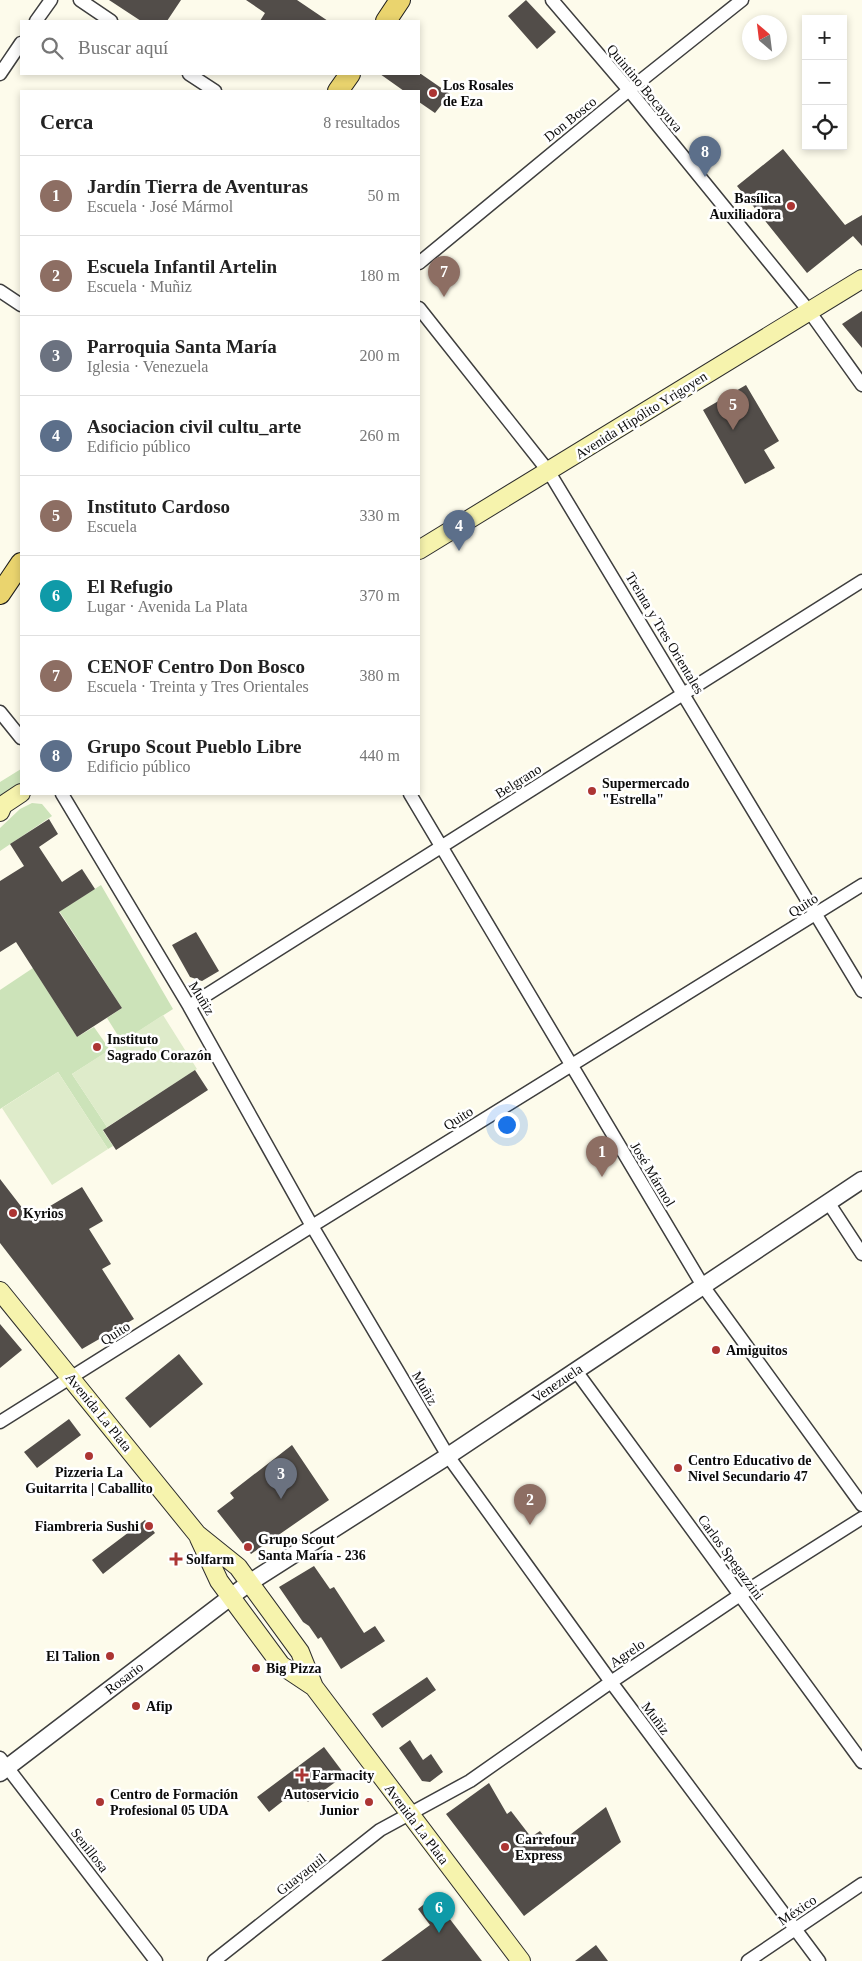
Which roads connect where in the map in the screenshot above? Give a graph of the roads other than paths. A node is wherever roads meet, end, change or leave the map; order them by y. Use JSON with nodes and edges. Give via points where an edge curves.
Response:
{"nodes":[{"id":1,"x":51,"y":0,"type":"edge"},
{"id":2,"x":80,"y":0,"type":"edge"},
{"id":3,"x":400,"y":0,"type":"edge"},
{"id":4,"x":552,"y":0,"type":"edge"},
{"id":5,"x":742,"y":0,"type":"edge"},
{"id":6,"x":37,"y":20,"type":"edge"},
{"id":7,"x":110,"y":20,"type":"edge"},
{"id":8,"x":387,"y":20,"type":"edge"},
{"id":9,"x":20,"y":44,"type":"edge"},
{"id":10,"x":0,"y":74,"type":"edge"},
{"id":11,"x":191,"y":75,"type":"edge"},
{"id":12,"x":349,"y":75,"type":"edge"},
{"id":13,"x":213,"y":90,"type":"edge"},
{"id":14,"x":339,"y":90,"type":"edge"},
{"id":15,"x":629,"y":90,"type":"junction"},
{"id":16,"x":420,"y":262,"type":"edge"},
{"id":17,"x":862,"y":279,"type":"edge"},
{"id":18,"x":0,"y":291,"type":"edge"},
{"id":19,"x":20,"y":304,"type":"edge"},
{"id":20,"x":420,"y":309,"type":"edge"},
{"id":21,"x":809,"y":311,"type":"junction"},
{"id":22,"x":862,"y":385,"type":"edge"},
{"id":23,"x":549,"y":472,"type":"junction"},
{"id":24,"x":420,"y":549,"type":"edge"},
{"id":25,"x":20,"y":564,"type":"edge"},
{"id":26,"x":862,"y":581,"type":"edge"},
{"id":27,"x":0,"y":594,"type":"edge"},
{"id":28,"x":684,"y":693,"type":"junction"},
{"id":29,"x":0,"y":712,"type":"edge"},
{"id":30,"x":20,"y":737,"type":"edge"},
{"id":31,"x":20,"y":794,"type":"edge"},
{"id":32,"x":63,"y":795,"type":"edge"},
{"id":33,"x":411,"y":795,"type":"edge"},
{"id":34,"x":0,"y":812,"type":"edge"},
{"id":35,"x":441,"y":847,"type":"junction"},
{"id":36,"x":862,"y":885,"type":"edge"},
{"id":37,"x":817,"y":914,"type":"junction"},
{"id":38,"x":862,"y":990,"type":"edge"},
{"id":39,"x":189,"y":1006,"type":"junction"},
{"id":40,"x":571,"y":1065,"type":"junction"},
{"id":41,"x":862,"y":1180,"type":"edge"},
{"id":42,"x":828,"y":1202,"type":"junction"},
{"id":43,"x":312,"y":1226,"type":"junction"},
{"id":44,"x":862,"y":1254,"type":"edge"},
{"id":45,"x":703,"y":1286,"type":"junction"},
{"id":46,"x":0,"y":1291,"type":"edge"},
{"id":47,"x":576,"y":1371,"type":"junction"},
{"id":48,"x":71,"y":1378,"type":"junction"},
{"id":49,"x":0,"y":1422,"type":"edge"},
{"id":50,"x":448,"y":1456,"type":"junction"},
{"id":51,"x":862,"y":1505,"type":"edge"},
{"id":52,"x":862,"y":1518,"type":"edge"},
{"id":53,"x":197,"y":1534,"type":"junction"},
{"id":54,"x":249,"y":1583,"type":"junction"},
{"id":55,"x":740,"y":1595,"type":"junction"},
{"id":56,"x":230,"y":1596,"type":"junction"},
{"id":57,"x":611,"y":1682,"type":"junction"},
{"id":58,"x":314,"y":1687,"type":"junction"},
{"id":59,"x":862,"y":1762,"type":"edge"},
{"id":60,"x":2,"y":1766,"type":"edge"},
{"id":61,"x":409,"y":1814,"type":"junction"},
{"id":62,"x":862,"y":1884,"type":"edge"},
{"id":63,"x":795,"y":1930,"type":"junction"},
{"id":64,"x":156,"y":1961,"type":"edge"},
{"id":65,"x":214,"y":1961,"type":"edge"},
{"id":66,"x":521,"y":1961,"type":"edge"},
{"id":67,"x":748,"y":1961,"type":"edge"},
{"id":68,"x":819,"y":1961,"type":"edge"}],
"edges":[{"from":1,"to":6,"type":"street"},
{"from":2,"to":7,"type":"street"},
{"from":3,"to":8,"type":"main road"},
{"from":4,"to":15,"type":"street","name":"Quintino Bocayuva"},
{"from":5,"to":15,"type":"street","name":"Don Bosco"},
{"from":9,"to":10,"type":"street"},
{"from":11,"to":13,"type":"street"},
{"from":12,"to":14,"type":"main road"},
{"from":15,"to":16,"type":"street","name":"Don Bosco"},
{"from":15,"to":21,"type":"street","name":"Quintino Bocayuva"},
{"from":17,"to":21,"type":"main road","name":"Avenida Hipólito Yrigoyen"},
{"from":18,"to":19,"type":"street"},
{"from":20,"to":23,"type":"street","name":"Treinta y Tres Orientales"},
{"from":21,"to":22,"type":"street","name":"Quintino Bocayuva"},
{"from":21,"to":23,"type":"main road","name":"Avenida Hipólito Yrigoyen"},
{"from":23,"to":24,"type":"main road","name":"Avenida Hipólito Yrigoyen"},
{"from":23,"to":28,"type":"street","name":"Treinta y Tres Orientales"},
{"from":25,"to":27,"type":"main road"},
{"from":26,"to":28,"type":"street","name":"Belgrano"},
{"from":28,"to":35,"type":"street","name":"Belgrano"},
{"from":28,"to":37,"type":"street","name":"Treinta y Tres Orientales"},
{"from":29,"to":30,"type":"street"},
{"from":31,"to":34,"type":"main road","via":[[3,805]]},
{"from":32,"to":39,"type":"street","name":"Muñiz"},
{"from":33,"to":35,"type":"street","name":"José Mármol"},
{"from":35,"to":39,"type":"street","name":"Belgrano"},
{"from":35,"to":40,"type":"street","name":"José Mármol"},
{"from":36,"to":37,"type":"street","name":"Quito"},
{"from":37,"to":38,"type":"street","name":"Treinta y Tres Orientales"},
{"from":37,"to":40,"type":"street","name":"Quito"},
{"from":39,"to":43,"type":"street","name":"Muñiz"},
{"from":40,"to":43,"type":"street","name":"Quito"},
{"from":40,"to":45,"type":"street","name":"José Mármol"},
{"from":41,"to":42,"type":"street","name":"Venezuela"},
{"from":42,"to":44,"type":"street"},
{"from":42,"to":45,"type":"street","name":"Venezuela"},
{"from":43,"to":48,"type":"street","name":"Quito"},
{"from":43,"to":50,"type":"street","name":"Muñiz"},
{"from":45,"to":47,"type":"street","name":"Venezuela"},
{"from":45,"to":51,"type":"street","name":"José Mármol"},
{"from":46,"to":48,"type":"main road","name":"Avenida La Plata"},
{"from":47,"to":50,"type":"street","name":"Venezuela"},
{"from":47,"to":55,"type":"street","name":"Carlos Spegazzini"},
{"from":48,"to":49,"type":"street","name":"Quito"},
{"from":48,"to":53,"type":"main road","name":"Avenida La Plata"},
{"from":50,"to":54,"type":"street","name":"Venezuela"},
{"from":50,"to":57,"type":"street","name":"Muñiz"},
{"from":52,"to":55,"type":"street","name":"Agrelo"},
{"from":53,"to":54,"type":"main road","name":"Avenida La Plata","via":[[238,1567]]},
{"from":53,"to":56,"type":"main road","name":"Avenida La Plata","via":[[219,1581]]},
{"from":54,"to":56,"type":"street","name":"Rosario"},
{"from":54,"to":58,"type":"main road","name":"Avenida La Plata","via":[[300,1652]]},
{"from":55,"to":57,"type":"street","name":"Agrelo"},
{"from":55,"to":59,"type":"street","name":"Carlos Spegazzini"},
{"from":56,"to":58,"type":"main road","name":"Avenida La Plata","via":[[281,1665]]},
{"from":56,"to":60,"type":"street","name":"Rosario"},
{"from":57,"to":61,"type":"street","name":"Agrelo","via":[[470,1781]]},
{"from":57,"to":63,"type":"street","name":"Muñiz"},
{"from":58,"to":61,"type":"main road","name":"Avenida La Plata"},
{"from":60,"to":64,"type":"street","name":"Senillosa"},
{"from":61,"to":65,"type":"street","name":"Guayaquil","via":[[380,1830]]},
{"from":61,"to":66,"type":"main road","name":"Avenida La Plata"},
{"from":62,"to":63,"type":"street","name":"México"},
{"from":63,"to":67,"type":"street","name":"México"},
{"from":63,"to":68,"type":"street","name":"Muñiz"}]}
